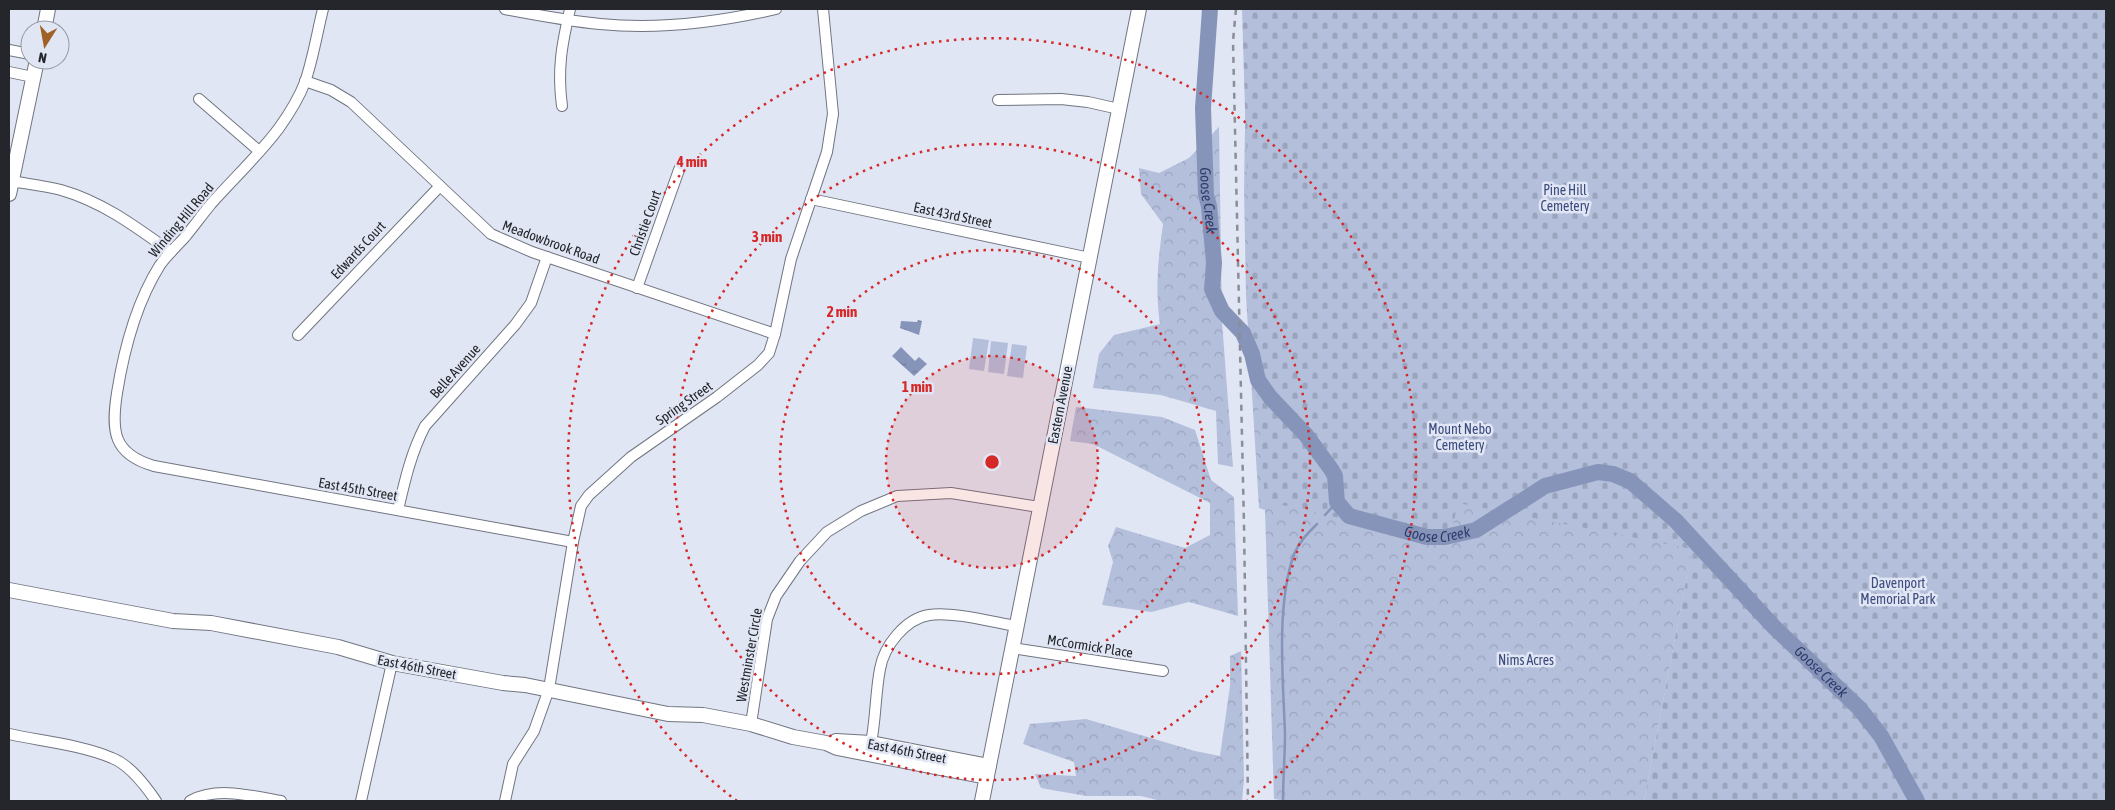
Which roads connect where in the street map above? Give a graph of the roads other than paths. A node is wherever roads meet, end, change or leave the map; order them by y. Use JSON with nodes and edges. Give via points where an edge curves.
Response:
{"nodes":[{"id":1,"x":323,"y":9,"type":"edge"},
{"id":2,"x":505,"y":9,"type":"edge"},
{"id":3,"x":570,"y":9,"type":"edge"},
{"id":4,"x":776,"y":9,"type":"edge"},
{"id":5,"x":823,"y":9,"type":"edge"},
{"id":6,"x":1139,"y":9,"type":"edge"},
{"id":7,"x":567,"y":20,"type":"junction"},
{"id":8,"x":34,"y":70,"type":"edge"},
{"id":9,"x":9,"y":72,"type":"edge"},
{"id":10,"x":33,"y":76,"type":"junction"},
{"id":11,"x":305,"y":81,"type":"junction"},
{"id":12,"x":199,"y":99,"type":"dead end"},
{"id":13,"x":998,"y":100,"type":"dead end"},
{"id":14,"x":562,"y":106,"type":"dead end"},
{"id":15,"x":1119,"y":109,"type":"junction"},
{"id":16,"x":259,"y":152,"type":"junction"},
{"id":17,"x":680,"y":167,"type":"dead end"},
{"id":18,"x":440,"y":186,"type":"junction"},
{"id":19,"x":10,"y":188,"type":"edge"},
{"id":20,"x":811,"y":199,"type":"junction"},
{"id":21,"x":171,"y":252,"type":"junction"},
{"id":22,"x":547,"y":257,"type":"junction"},
{"id":23,"x":1090,"y":258,"type":"junction"},
{"id":24,"x":637,"y":288,"type":"junction"},
{"id":25,"x":775,"y":334,"type":"junction"},
{"id":26,"x":298,"y":335,"type":"dead end"},
{"id":27,"x":138,"y":462,"type":"joint"},
{"id":28,"x":1039,"y":507,"type":"junction"},
{"id":29,"x":398,"y":510,"type":"junction"},
{"id":30,"x":573,"y":542,"type":"junction"},
{"id":31,"x":9,"y":590,"type":"edge"},
{"id":32,"x":1016,"y":626,"type":"junction"},
{"id":33,"x":1012,"y":648,"type":"junction"},
{"id":34,"x":392,"y":663,"type":"junction"},
{"id":35,"x":1163,"y":671,"type":"dead end"},
{"id":36,"x":549,"y":689,"type":"junction"},
{"id":37,"x":752,"y":724,"type":"junction"},
{"id":38,"x":9,"y":734,"type":"edge"},
{"id":39,"x":870,"y":749,"type":"junction"},
{"id":40,"x":988,"y":772,"type":"junction"},
{"id":41,"x":156,"y":801,"type":"edge"},
{"id":42,"x":190,"y":801,"type":"edge"},
{"id":43,"x":281,"y":801,"type":"edge"},
{"id":44,"x":361,"y":801,"type":"edge"},
{"id":45,"x":505,"y":801,"type":"edge"},
{"id":46,"x":982,"y":801,"type":"edge"}],
"edges":[{"from":1,"to":11,"type":"street","name":"Winding Hill Road"},
{"from":2,"to":7,"type":"street"},
{"from":3,"to":7,"type":"street"},
{"from":4,"to":7,"type":"street","via":[[690,24],[602,24]]},
{"from":5,"to":20,"type":"street","name":"Spring Street","via":[[833,114],[827,152]]},
{"from":6,"to":15,"type":"street","name":"Eastern Avenue"},
{"from":7,"to":14,"type":"street","via":[[559,70]]},
{"from":8,"to":10,"type":"street"},
{"from":9,"to":10,"type":"street"},
{"from":10,"to":19,"type":"street"},
{"from":11,"to":16,"type":"street","name":"Winding Hill Road","via":[[279,128]]},
{"from":11,"to":18,"type":"street","name":"Meadowbrook Road","via":[[331,90],[351,102]]},
{"from":12,"to":16,"type":"street"},
{"from":13,"to":15,"type":"street","via":[[1061,99]]},
{"from":15,"to":23,"type":"street","name":"Eastern Avenue"},
{"from":16,"to":21,"type":"street","name":"Winding Hill Road"},
{"from":17,"to":24,"type":"street","name":"Christie Court"},
{"from":18,"to":22,"type":"street","name":"Meadowbrook Road","via":[[491,234]]},
{"from":18,"to":26,"type":"street","name":"Edwards Court"},
{"from":19,"to":21,"type":"street","via":[[60,190],[90,201],[119,215]]},
{"from":20,"to":23,"type":"street","name":"East 43rd Street"},
{"from":20,"to":25,"type":"street","name":"Spring Street","via":[[791,259]]},
{"from":21,"to":27,"type":"street","name":"Winding Hill Road","via":[[144,295],[129,334],[114,410],[118,443]]},
{"from":22,"to":24,"type":"street","name":"Meadowbrook Road"},
{"from":22,"to":29,"type":"street","name":"Belle Avenue","via":[[531,303],[515,326],[425,426],[407,468]]},
{"from":23,"to":28,"type":"street","name":"Eastern Avenue"},
{"from":24,"to":25,"type":"street","name":"Meadowbrook Road"},
{"from":25,"to":30,"type":"street","name":"Spring Street","via":[[768,353],[758,365],[631,457],[589,495],[581,506]]},
{"from":27,"to":29,"type":"street","name":"East 45th Street"},
{"from":28,"to":32,"type":"street","name":"Eastern Avenue"},
{"from":28,"to":37,"type":"street","name":"Westminster Circle","via":[[951,493],[897,496],[861,511],[827,532],[800,560],[776,596],[767,619]]},
{"from":29,"to":30,"type":"street","name":"East 45th Street"},
{"from":30,"to":36,"type":"street","name":"Spring Street"},
{"from":31,"to":34,"type":"street","name":"East 46th Street","via":[[173,621],[212,623],[338,647]]},
{"from":32,"to":33,"type":"street","name":"Eastern Avenue"},
{"from":32,"to":39,"type":"street","via":[[959,616],[928,615],[902,630],[886,648],[880,668]]},
{"from":33,"to":35,"type":"street","name":"McCormick Place"},
{"from":33,"to":40,"type":"street","name":"Eastern Avenue"},
{"from":34,"to":36,"type":"street","name":"East 46th Street"},
{"from":34,"to":44,"type":"street"},
{"from":36,"to":37,"type":"street","name":"East 46th Street","via":[[668,714],[703,715]]},
{"from":36,"to":45,"type":"street","name":"Spring Street","via":[[534,731],[513,764]]},
{"from":37,"to":39,"type":"street","name":"East 46th Street","via":[[837,748]]},
{"from":38,"to":41,"type":"street","via":[[113,758],[136,775]]},
{"from":39,"to":40,"type":"street","name":"East 46th Street"},
{"from":40,"to":46,"type":"street","name":"Eastern Avenue"},
{"from":42,"to":43,"type":"street","via":[[204,794],[226,793]]}]}
